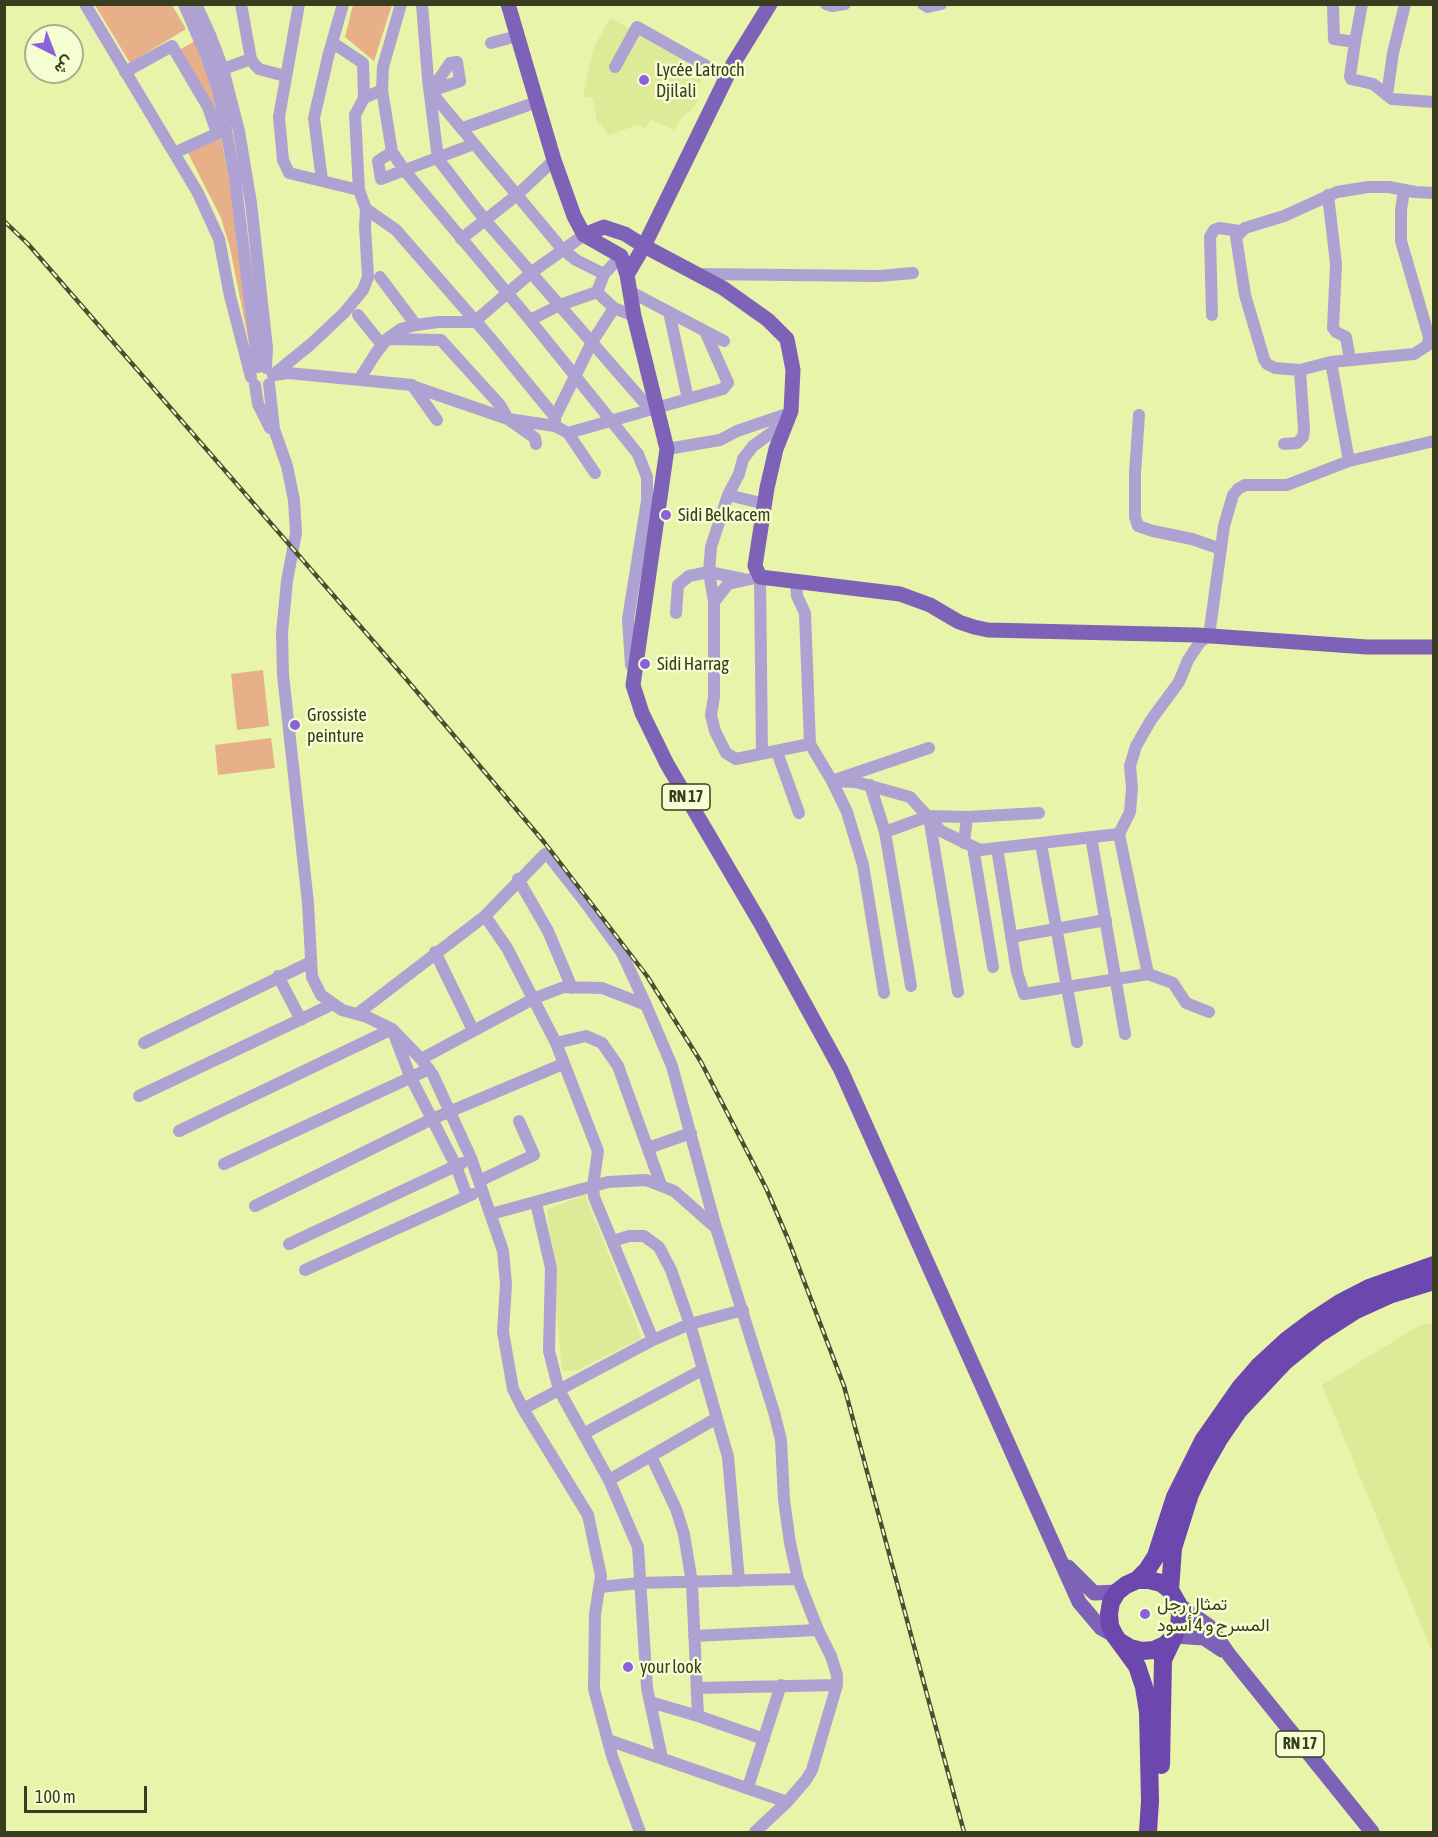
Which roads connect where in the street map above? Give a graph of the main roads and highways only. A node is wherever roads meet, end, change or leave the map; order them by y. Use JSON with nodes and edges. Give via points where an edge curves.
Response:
{"nodes":[{"id":1,"x":508,"y":4,"type":"edge"},
{"id":2,"x":770,"y":4,"type":"edge"},
{"id":3,"x":584,"y":235,"type":"junction"},
{"id":4,"x":644,"y":246,"type":"junction"},
{"id":5,"x":627,"y":275,"type":"junction"},
{"id":6,"x":1434,"y":647,"type":"edge"},
{"id":7,"x":1434,"y":1265,"type":"edge"},
{"id":8,"x":1434,"y":1281,"type":"edge"},
{"id":9,"x":1058,"y":1557,"type":"junction"},
{"id":10,"x":1137,"y":1580,"type":"junction"},
{"id":11,"x":1117,"y":1592,"type":"junction"},
{"id":12,"x":1174,"y":1597,"type":"junction"},
{"id":13,"x":1174,"y":1636,"type":"junction"},
{"id":14,"x":1117,"y":1639,"type":"junction"},
{"id":15,"x":1230,"y":1656,"type":"junction"},
{"id":16,"x":1148,"y":1833,"type":"edge"},
{"id":17,"x":1160,"y":1833,"type":"edge"},
{"id":18,"x":1372,"y":1833,"type":"edge"}],
"edges":[{"from":1,"to":3,"type":"main road","via":[[554,160]]},
{"from":2,"to":4,"type":"main road","via":[[726,78]]},
{"from":3,"to":4,"type":"main road","via":[[604,227]]},
{"from":3,"to":5,"type":"main road","number":"RN 17","via":[[621,256]]},
{"from":4,"to":5,"type":"main road"},
{"from":4,"to":6,"type":"main road","via":[[723,288],[768,320],[787,339],[794,370],[790,413],[776,449],[753,578],[900,594],[959,622],[988,630]]},
{"from":5,"to":9,"type":"main road","number":"RN 17","via":[[654,408],[668,449],[633,685],[642,713],[841,1070]]},
{"from":7,"to":10,"type":"highway","via":[[1369,1288],[1340,1303],[1286,1341],[1260,1365],[1203,1441],[1175,1497],[1156,1556]]},
{"from":8,"to":12,"type":"highway","via":[[1389,1295],[1346,1316],[1284,1362],[1253,1394],[1219,1438],[1190,1494],[1173,1548]]},
{"from":9,"to":11,"type":"main road","number":"RN 17","via":[[1094,1593]]},
{"from":9,"to":14,"type":"main road","number":"RN 17","via":[[1078,1602],[1101,1628]]},
{"from":10,"to":11,"type":"highway"},
{"from":10,"to":12,"type":"highway","via":[[1161,1583]]},
{"from":11,"to":14,"type":"highway","via":[[1109,1614]]},
{"from":12,"to":13,"type":"highway","via":[[1180,1615]]},
{"from":12,"to":15,"type":"main road","number":"RN 17","via":[[1209,1626]]},
{"from":13,"to":14,"type":"highway","via":[[1154,1650],[1136,1650]]},
{"from":13,"to":15,"type":"main road","number":"RN 17","via":[[1204,1638]]},
{"from":13,"to":17,"type":"highway","via":[[1163,1660]]},
{"from":14,"to":16,"type":"highway","via":[[1137,1666],[1148,1712]]},
{"from":15,"to":18,"type":"main road","number":"RN 17"}]}
